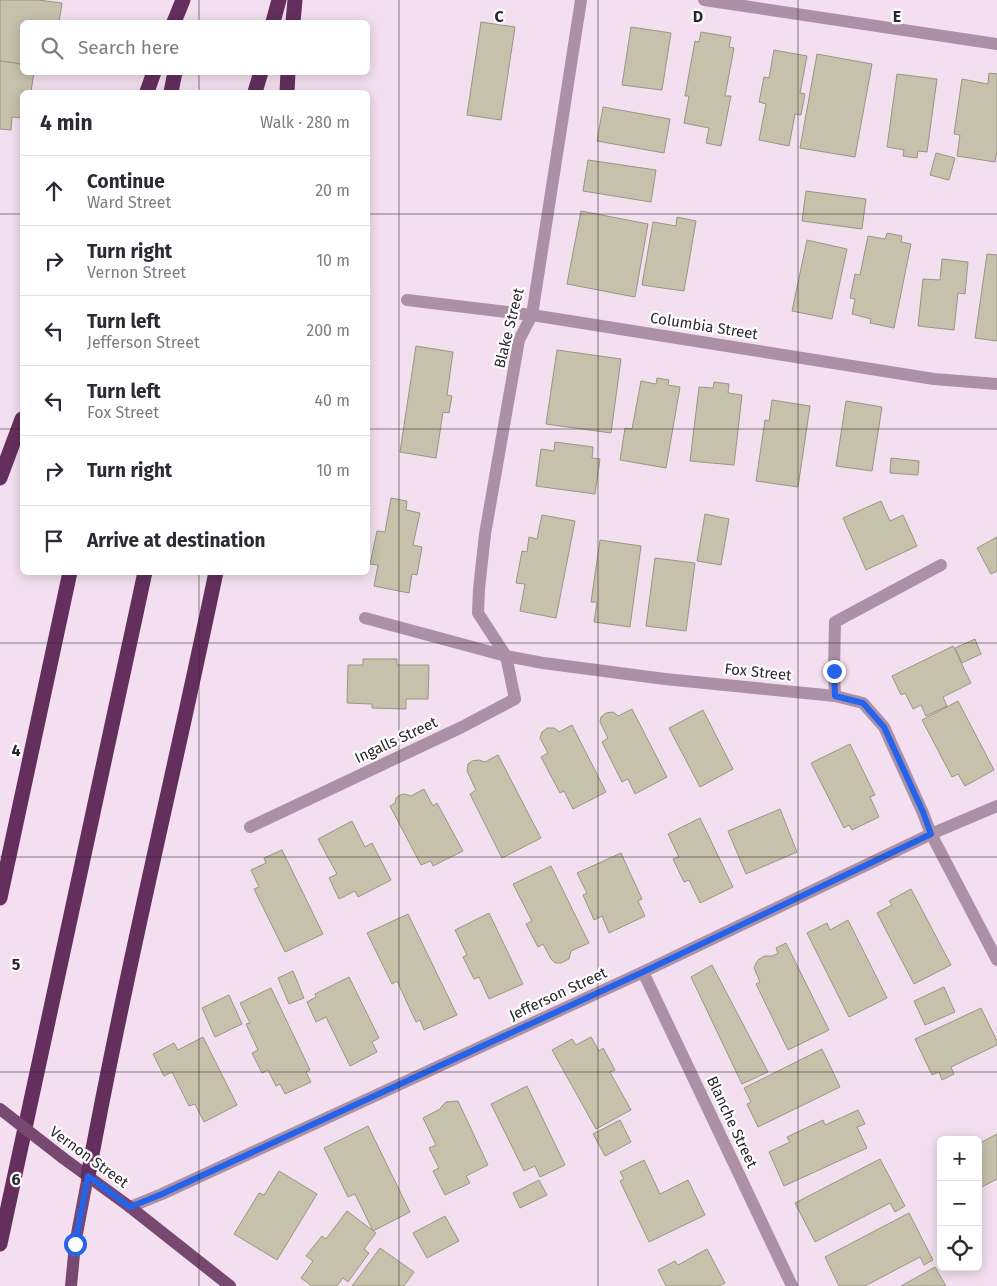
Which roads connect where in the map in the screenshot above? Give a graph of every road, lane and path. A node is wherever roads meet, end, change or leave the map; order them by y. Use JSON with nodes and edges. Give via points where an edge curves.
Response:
{"nodes":[{"id":1,"x":183,"y":0,"type":"edge"},
{"id":2,"x":190,"y":0,"type":"edge"},
{"id":3,"x":279,"y":0,"type":"edge"},
{"id":4,"x":295,"y":0,"type":"edge"},
{"id":5,"x":581,"y":0,"type":"edge"},
{"id":6,"x":704,"y":0,"type":"edge"},
{"id":7,"x":727,"y":2,"type":"edge"},
{"id":8,"x":175,"y":20,"type":"edge"},
{"id":9,"x":185,"y":20,"type":"edge"},
{"id":10,"x":274,"y":20,"type":"edge"},
{"id":11,"x":293,"y":20,"type":"edge"},
{"id":12,"x":997,"y":44,"type":"edge"},
{"id":13,"x":153,"y":75,"type":"edge"},
{"id":14,"x":174,"y":75,"type":"edge"},
{"id":15,"x":260,"y":75,"type":"edge"},
{"id":16,"x":288,"y":75,"type":"edge"},
{"id":17,"x":147,"y":90,"type":"edge"},
{"id":18,"x":171,"y":90,"type":"edge"},
{"id":19,"x":256,"y":90,"type":"edge"},
{"id":20,"x":287,"y":90,"type":"edge"},
{"id":21,"x":407,"y":300,"type":"dead end"},
{"id":22,"x":532,"y":315,"type":"junction"},
{"id":23,"x":997,"y":384,"type":"edge"},
{"id":24,"x":20,"y":424,"type":"edge"},
{"id":25,"x":0,"y":478,"type":"edge"},
{"id":26,"x":941,"y":565,"type":"dead end"},
{"id":27,"x":69,"y":575,"type":"edge"},
{"id":28,"x":144,"y":575,"type":"edge"},
{"id":29,"x":215,"y":575,"type":"edge"},
{"id":30,"x":365,"y":618,"type":"dead end"},
{"id":31,"x":506,"y":656,"type":"junction"},
{"id":32,"x":835,"y":696,"type":"junction"},
{"id":33,"x":997,"y":806,"type":"edge"},
{"id":34,"x":250,"y":827,"type":"dead end"},
{"id":35,"x":931,"y":834,"type":"junction"},
{"id":36,"x":0,"y":898,"type":"edge"},
{"id":37,"x":997,"y":960,"type":"edge"},
{"id":38,"x":643,"y":972,"type":"junction"},
{"id":39,"x":0,"y":1109,"type":"edge"},
{"id":40,"x":88,"y":1176,"type":"junction"},
{"id":41,"x":130,"y":1207,"type":"junction"},
{"id":42,"x":0,"y":1244,"type":"edge"},
{"id":43,"x":71,"y":1286,"type":"edge"},
{"id":44,"x":230,"y":1286,"type":"edge"},
{"id":45,"x":792,"y":1286,"type":"edge"}],
"edges":[{"from":1,"to":8,"type":"highway"},
{"from":2,"to":9,"type":"highway"},
{"from":3,"to":10,"type":"highway"},
{"from":4,"to":11,"type":"highway"},
{"from":5,"to":22,"type":"street","name":"Blake Street"},
{"from":6,"to":7,"type":"street"},
{"from":7,"to":12,"type":"street"},
{"from":13,"to":17,"type":"highway"},
{"from":14,"to":18,"type":"highway"},
{"from":15,"to":19,"type":"highway"},
{"from":16,"to":20,"type":"highway"},
{"from":21,"to":22,"type":"street","name":"Columbia Street"},
{"from":22,"to":23,"type":"street","name":"Columbia Street","via":[[934,379]]},
{"from":22,"to":31,"type":"street","name":"Blake Street","via":[[519,340],[485,534],[479,589],[478,613]]},
{"from":24,"to":25,"type":"highway"},
{"from":26,"to":32,"type":"street","via":[[836,622]]},
{"from":27,"to":36,"type":"highway"},
{"from":28,"to":42,"type":"highway"},
{"from":29,"to":40,"type":"highway","via":[[103,1093]]},
{"from":30,"to":31,"type":"street","name":"Fox Street"},
{"from":31,"to":32,"type":"street","name":"Fox Street","via":[[666,679]]},
{"from":31,"to":34,"type":"street","name":"Ingalls Street","via":[[515,700]]},
{"from":32,"to":35,"type":"street","name":"Fox Street","via":[[863,703],[884,727]]},
{"from":33,"to":35,"type":"street","name":"Jefferson Street"},
{"from":35,"to":37,"type":"street","name":"Fox Street"},
{"from":35,"to":38,"type":"street","name":"Jefferson Street"},
{"from":38,"to":41,"type":"street","name":"Jefferson Street"},
{"from":38,"to":45,"type":"street","name":"Blanche Street"},
{"from":39,"to":40,"type":"main road","name":"Vernon Street","bridge":true},
{"from":40,"to":41,"type":"main road","name":"Vernon Street"},
{"from":40,"to":43,"type":"main road"},
{"from":41,"to":44,"type":"main road","name":"Vernon Street"}]}
